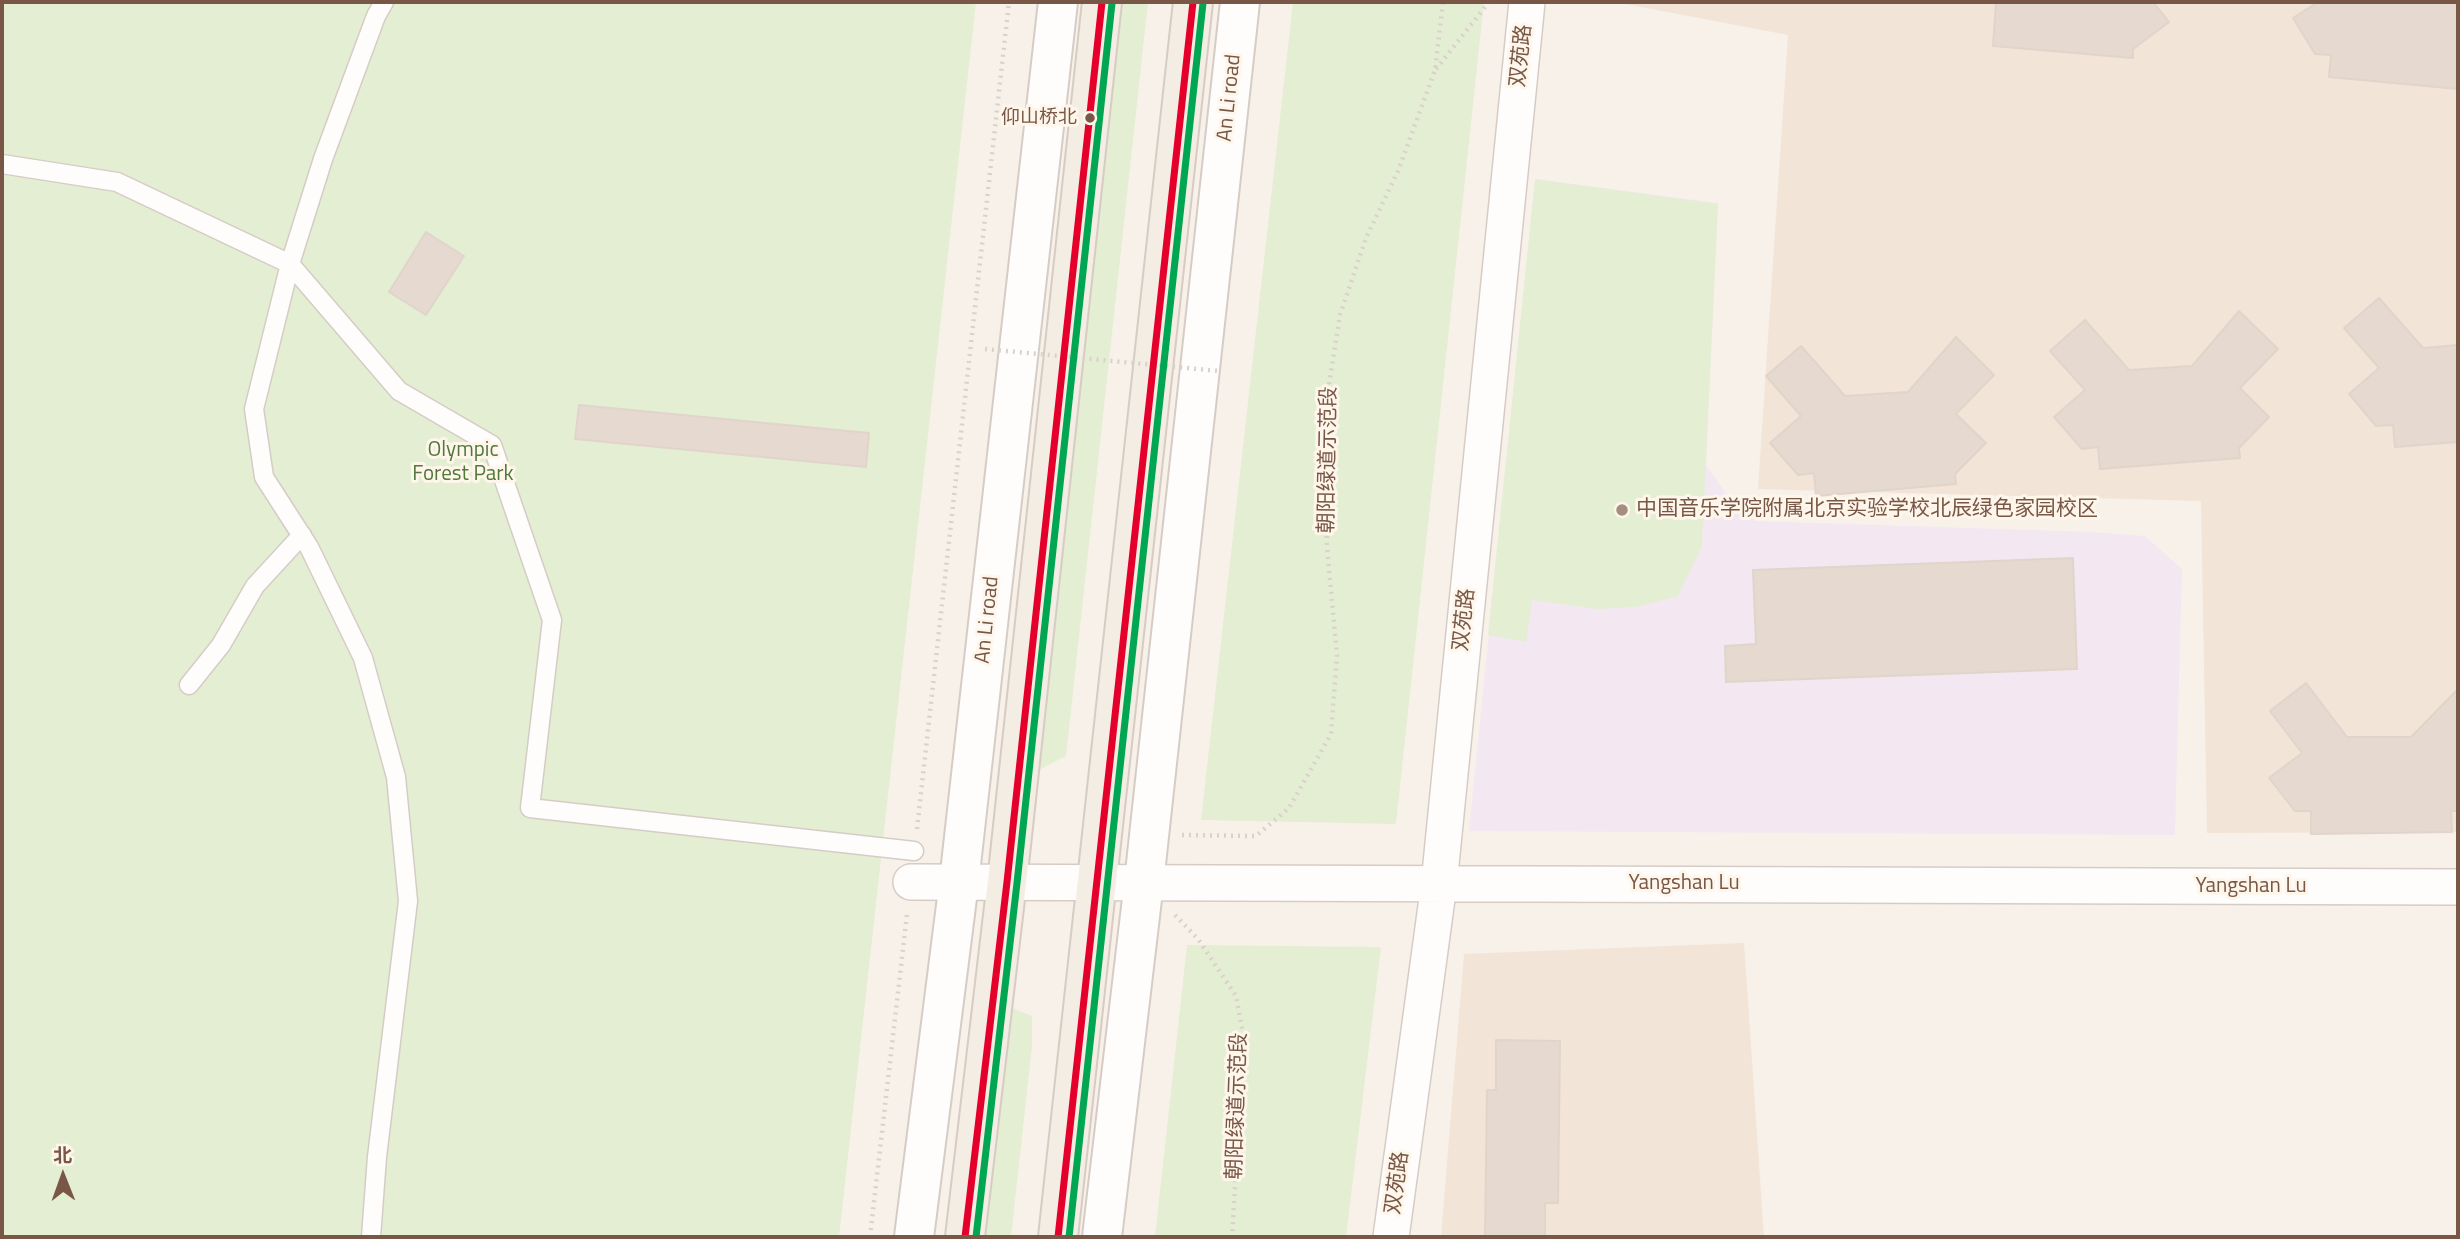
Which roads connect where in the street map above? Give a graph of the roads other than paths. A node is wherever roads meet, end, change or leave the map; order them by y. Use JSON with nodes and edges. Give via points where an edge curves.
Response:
{"nodes":[{"id":1,"x":384,"y":2,"type":"edge"},
{"id":2,"x":1058,"y":2,"type":"edge"},
{"id":3,"x":1102,"y":2,"type":"edge"},
{"id":4,"x":1193,"y":2,"type":"edge"},
{"id":5,"x":1240,"y":2,"type":"edge"},
{"id":6,"x":1527,"y":2,"type":"edge"},
{"id":7,"x":2,"y":164,"type":"edge"},
{"id":8,"x":289,"y":264,"type":"junction"},
{"id":9,"x":302,"y":535,"type":"junction"},
{"id":10,"x":189,"y":685,"type":"dead end"},
{"id":11,"x":912,"y":867,"type":"joint"},
{"id":12,"x":959,"y":882,"type":"junction"},
{"id":13,"x":1007,"y":882,"type":"junction"},
{"id":14,"x":1095,"y":882,"type":"junction"},
{"id":15,"x":1144,"y":883,"type":"junction"},
{"id":16,"x":1438,"y":884,"type":"junction"},
{"id":17,"x":2458,"y":887,"type":"edge"},
{"id":18,"x":371,"y":1237,"type":"edge"},
{"id":19,"x":914,"y":1237,"type":"edge"},
{"id":20,"x":965,"y":1237,"type":"edge"},
{"id":21,"x":1058,"y":1237,"type":"edge"},
{"id":22,"x":1102,"y":1237,"type":"edge"},
{"id":23,"x":1391,"y":1237,"type":"edge"}],
"edges":[{"from":1,"to":8,"type":"lane","via":[[323,159]]},
{"from":2,"to":12,"type":"street","name":"An Li road"},
{"from":3,"to":13,"type":"main road"},
{"from":4,"to":14,"type":"main road"},
{"from":5,"to":15,"type":"street","name":"An Li road"},
{"from":6,"to":16,"type":"street","name":"双苑路"},
{"from":7,"to":8,"type":"lane","via":[[117,182]]},
{"from":8,"to":9,"type":"lane","via":[[254,409],[264,477]]},
{"from":8,"to":11,"type":"lane","via":[[399,391],[492,445],[552,620],[530,808]]},
{"from":9,"to":10,"type":"lane","via":[[255,586],[221,645]]},
{"from":9,"to":18,"type":"lane","via":[[363,658],[396,778],[408,901]]},
{"from":11,"to":12,"type":"street","name":"Yangshan Lu"},
{"from":12,"to":13,"type":"street","name":"Yangshan Lu"},
{"from":12,"to":19,"type":"street","name":"An Li road"},
{"from":13,"to":14,"type":"street","name":"Yangshan Lu"},
{"from":13,"to":20,"type":"main road"},
{"from":14,"to":15,"type":"street","name":"Yangshan Lu"},
{"from":14,"to":21,"type":"main road"},
{"from":15,"to":16,"type":"street","name":"Yangshan Lu"},
{"from":15,"to":22,"type":"street","name":"An Li road"},
{"from":16,"to":17,"type":"street","name":"Yangshan Lu"},
{"from":16,"to":23,"type":"street","name":"双苑路"}]}
